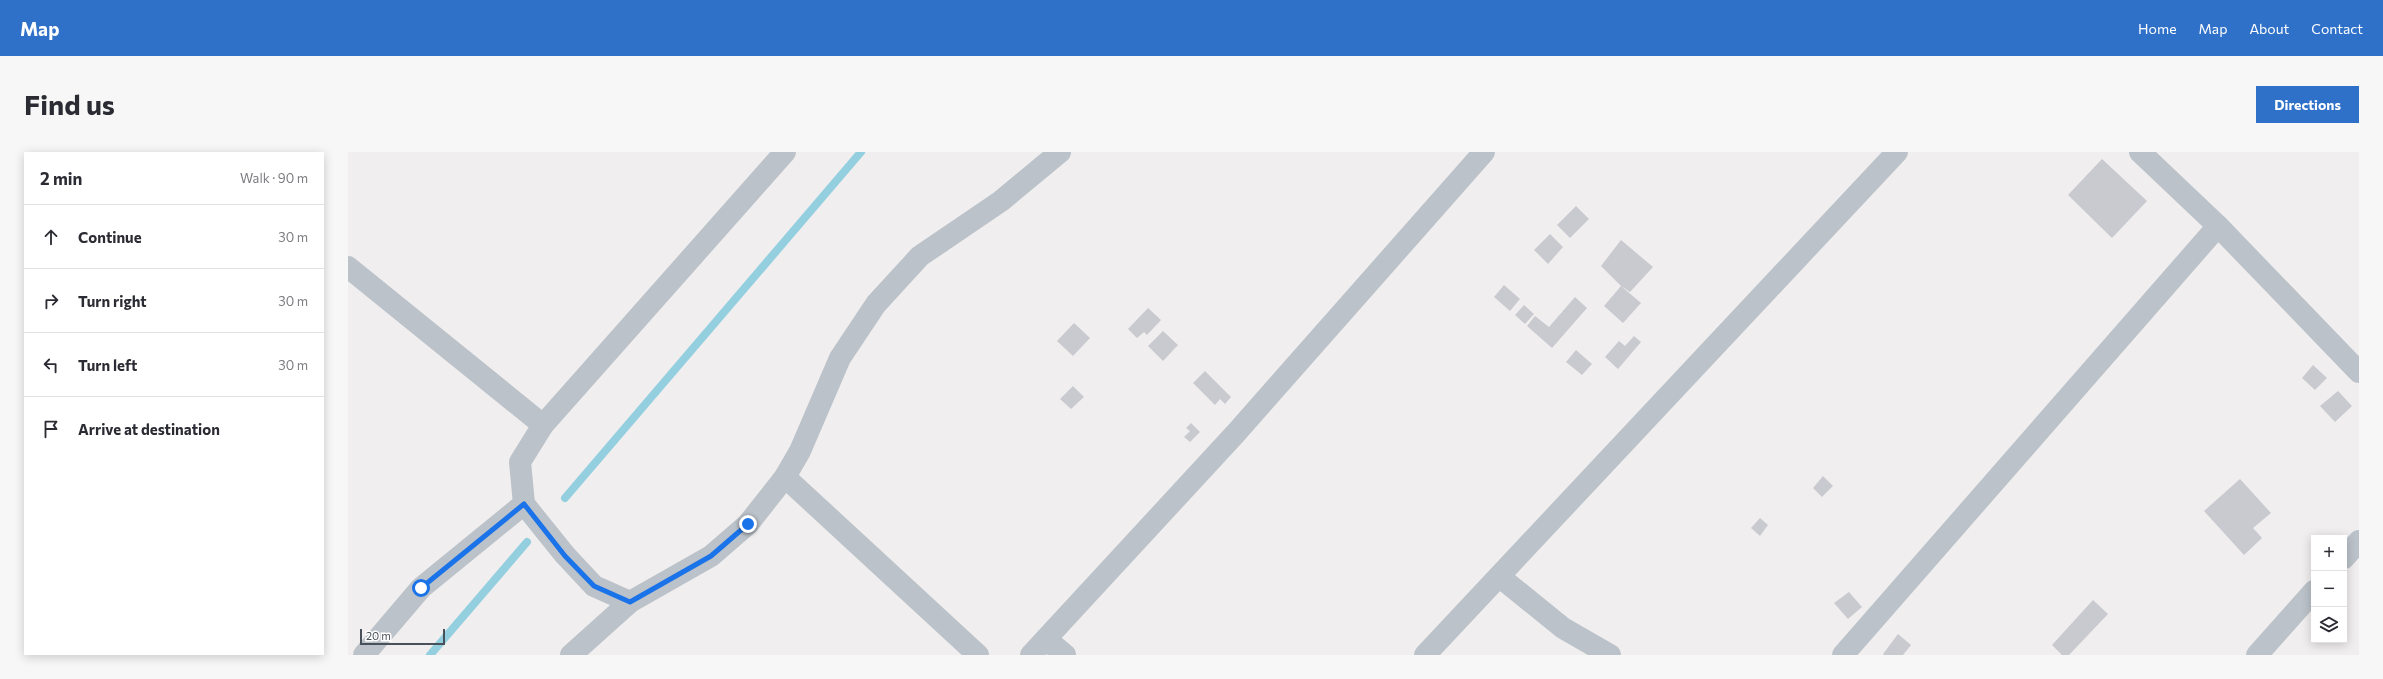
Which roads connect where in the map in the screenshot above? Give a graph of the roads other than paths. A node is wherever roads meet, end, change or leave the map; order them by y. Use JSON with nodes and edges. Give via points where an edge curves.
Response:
{"nodes":[{"id":1,"x":785,"y":152,"type":"edge"},
{"id":2,"x":1060,"y":152,"type":"edge"},
{"id":3,"x":1484,"y":152,"type":"edge"},
{"id":4,"x":1898,"y":152,"type":"edge"},
{"id":5,"x":2140,"y":152,"type":"edge"},
{"id":6,"x":2218,"y":226,"type":"junction"},
{"id":7,"x":348,"y":267,"type":"edge"},
{"id":8,"x":2359,"y":372,"type":"edge"},
{"id":9,"x":543,"y":425,"type":"junction"},
{"id":10,"x":785,"y":477,"type":"junction"},
{"id":11,"x":524,"y":504,"type":"junction"},
{"id":12,"x":2359,"y":541,"type":"edge"},
{"id":13,"x":2347,"y":555,"type":"edge"},
{"id":14,"x":1500,"y":577,"type":"junction"},
{"id":15,"x":2311,"y":594,"type":"edge"},
{"id":16,"x":630,"y":602,"type":"junction"},
{"id":17,"x":1046,"y":639,"type":"junction"},
{"id":18,"x":364,"y":655,"type":"edge"},
{"id":19,"x":571,"y":655,"type":"edge"},
{"id":20,"x":978,"y":655,"type":"edge"},
{"id":21,"x":1031,"y":655,"type":"edge"},
{"id":22,"x":1065,"y":655,"type":"edge"},
{"id":23,"x":1425,"y":655,"type":"edge"},
{"id":24,"x":1610,"y":655,"type":"edge"},
{"id":25,"x":1843,"y":655,"type":"edge"},
{"id":26,"x":2257,"y":655,"type":"edge"}],
"edges":[{"from":1,"to":9,"type":"street"},
{"from":2,"to":10,"type":"street","via":[[1002,201],[920,256],[876,304],[840,358],[824,390],[800,451]]},
{"from":3,"to":17,"type":"street","via":[[1236,433]]},
{"from":4,"to":14,"type":"street"},
{"from":5,"to":6,"type":"street"},
{"from":6,"to":8,"type":"street"},
{"from":6,"to":25,"type":"street"},
{"from":7,"to":9,"type":"street"},
{"from":9,"to":11,"type":"street","via":[[520,462]]},
{"from":10,"to":16,"type":"street","via":[[748,524],[716,552]]},
{"from":10,"to":20,"type":"street"},
{"from":11,"to":16,"type":"street","via":[[565,556],[594,586]]},
{"from":11,"to":18,"type":"street","via":[[421,588]]},
{"from":12,"to":13,"type":"street"},
{"from":14,"to":23,"type":"street"},
{"from":14,"to":24,"type":"street","via":[[1563,628]]},
{"from":15,"to":26,"type":"street"},
{"from":16,"to":19,"type":"street"},
{"from":17,"to":21,"type":"street"},
{"from":17,"to":22,"type":"street"}]}
